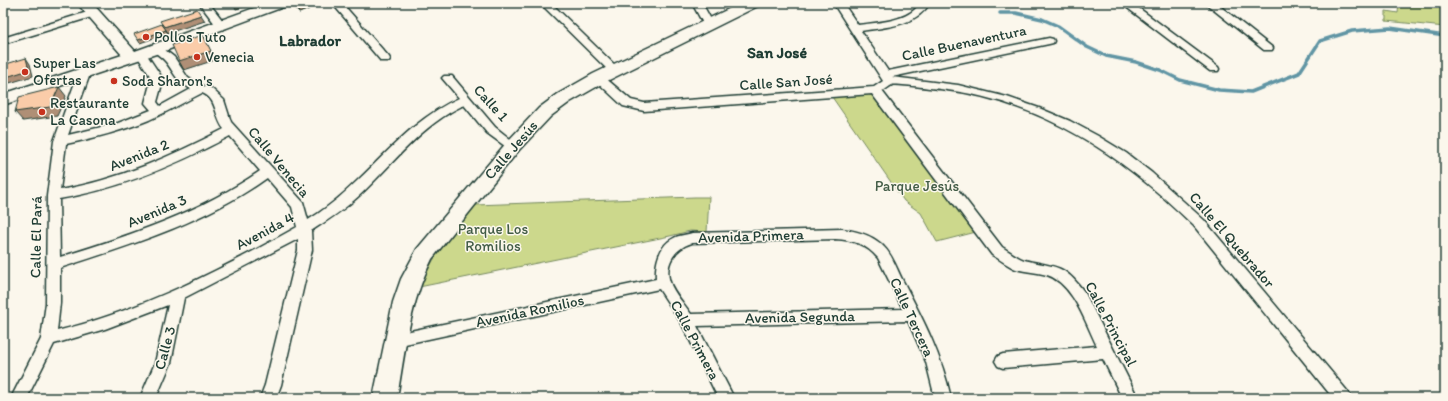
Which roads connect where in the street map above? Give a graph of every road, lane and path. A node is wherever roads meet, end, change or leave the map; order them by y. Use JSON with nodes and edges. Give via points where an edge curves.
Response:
{"nodes":[{"id":1,"x":204,"y":3,"type":"edge"},
{"id":2,"x":281,"y":3,"type":"edge"},
{"id":3,"x":337,"y":3,"type":"edge"},
{"id":4,"x":545,"y":3,"type":"edge"},
{"id":5,"x":696,"y":3,"type":"edge"},
{"id":6,"x":753,"y":3,"type":"edge"},
{"id":7,"x":838,"y":3,"type":"edge"},
{"id":8,"x":925,"y":3,"type":"edge"},
{"id":9,"x":1126,"y":3,"type":"edge"},
{"id":10,"x":1210,"y":3,"type":"edge"},
{"id":11,"x":1439,"y":3,"type":"edge"},
{"id":12,"x":1445,"y":4,"type":"edge"},
{"id":13,"x":89,"y":8,"type":"edge"},
{"id":14,"x":709,"y":25,"type":"junction"},
{"id":15,"x":222,"y":26,"type":"junction"},
{"id":16,"x":855,"y":29,"type":"junction"},
{"id":17,"x":1049,"y":41,"type":"dead end"},
{"id":18,"x":3,"y":42,"type":"edge"},
{"id":19,"x":1268,"y":48,"type":"dead end"},
{"id":20,"x":157,"y":49,"type":"junction"},
{"id":21,"x":137,"y":56,"type":"junction"},
{"id":22,"x":385,"y":59,"type":"dead end"},
{"id":23,"x":1214,"y":69,"type":"dead end"},
{"id":24,"x":616,"y":71,"type":"junction"},
{"id":25,"x":84,"y":74,"type":"junction"},
{"id":26,"x":448,"y":78,"type":"dead end"},
{"id":27,"x":599,"y":78,"type":"junction"},
{"id":28,"x":887,"y":78,"type":"junction"},
{"id":29,"x":200,"y":89,"type":"junction"},
{"id":30,"x":875,"y":90,"type":"junction"},
{"id":31,"x":3,"y":100,"type":"edge"},
{"id":32,"x":465,"y":100,"type":"junction"},
{"id":33,"x":158,"y":111,"type":"junction"},
{"id":34,"x":231,"y":130,"type":"junction"},
{"id":35,"x":60,"y":141,"type":"junction"},
{"id":36,"x":514,"y":146,"type":"junction"},
{"id":37,"x":267,"y":172,"type":"junction"},
{"id":38,"x":53,"y":196,"type":"junction"},
{"id":39,"x":304,"y":230,"type":"junction"},
{"id":40,"x":870,"y":242,"type":"joint"},
{"id":41,"x":52,"y":265,"type":"junction"},
{"id":42,"x":663,"y":283,"type":"junction"},
{"id":43,"x":177,"y":296,"type":"junction"},
{"id":44,"x":912,"y":315,"type":"junction"},
{"id":45,"x":687,"y":320,"type":"junction"},
{"id":46,"x":49,"y":339,"type":"junction"},
{"id":47,"x":396,"y":340,"type":"junction"},
{"id":48,"x":1107,"y":352,"type":"junction"},
{"id":49,"x":1003,"y":360,"type":"dead end"},
{"id":50,"x":19,"y":398,"type":"edge"},
{"id":51,"x":148,"y":398,"type":"edge"},
{"id":52,"x":268,"y":398,"type":"edge"},
{"id":53,"x":385,"y":398,"type":"edge"},
{"id":54,"x":726,"y":398,"type":"edge"},
{"id":55,"x":943,"y":398,"type":"edge"},
{"id":56,"x":1130,"y":398,"type":"edge"},
{"id":57,"x":1343,"y":398,"type":"edge"}],
"edges":[{"from":1,"to":15,"type":"street"},
{"from":2,"to":15,"type":"street"},
{"from":3,"to":22,"type":"street"},
{"from":4,"to":24,"type":"street"},
{"from":5,"to":14,"type":"street"},
{"from":6,"to":14,"type":"street","name":"Calle Jesús"},
{"from":7,"to":16,"type":"street"},
{"from":8,"to":16,"type":"street","via":[[919,13],[910,18]]},
{"from":9,"to":23,"type":"street"},
{"from":10,"to":19,"type":"street"},
{"from":11,"to":12,"type":"street"},
{"from":13,"to":18,"type":"street"},
{"from":13,"to":21,"type":"street"},
{"from":14,"to":24,"type":"street","name":"Calle Jesús"},
{"from":15,"to":20,"type":"street"},
{"from":16,"to":28,"type":"street"},
{"from":17,"to":28,"type":"street","name":"Calle Buenaventura"},
{"from":20,"to":21,"type":"street"},
{"from":20,"to":29,"type":"street","name":"Calle Venecia","via":[[170,59],[184,80]]},
{"from":21,"to":25,"type":"street"},
{"from":21,"to":33,"type":"street","via":[[156,74],[151,103]]},
{"from":24,"to":27,"type":"street","name":"Calle Jesús"},
{"from":25,"to":31,"type":"street"},
{"from":25,"to":35,"type":"street","name":"Calle El Pará"},
{"from":26,"to":32,"type":"street","name":"Calle 1"},
{"from":27,"to":30,"type":"street","name":"Calle San José","via":[[627,103],[644,107]]},
{"from":27,"to":36,"type":"street","name":"Calle Jesús","via":[[545,112]]},
{"from":28,"to":30,"type":"street","name":"Calle San José","via":[[887,85]]},
{"from":28,"to":57,"type":"street","name":"Calle El Quebrador","via":[[967,90],[1015,103],[1060,120],[1102,143],[1152,179],[1199,223]]},
{"from":29,"to":33,"type":"street"},
{"from":29,"to":34,"type":"street","name":"Calle Venecia","via":[[207,90],[220,103],[225,123]]},
{"from":30,"to":48,"type":"street","name":"Calle Principal","via":[[997,251],[1019,264],[1050,270],[1070,283],[1080,297]]},
{"from":32,"to":36,"type":"street","name":"Calle 1","via":[[491,130]]},
{"from":32,"to":39,"type":"street","name":"Avenida 4","via":[[425,123],[340,205]]},
{"from":33,"to":35,"type":"street","via":[[123,125]]},
{"from":34,"to":37,"type":"street","name":"Calle Venecia"},
{"from":34,"to":38,"type":"street","name":"Avenida 2","via":[[179,156],[106,185]]},
{"from":35,"to":38,"type":"street","name":"Calle El Pará"},
{"from":36,"to":47,"type":"street","name":"Calle Jesús","via":[[424,254],[410,280]]},
{"from":37,"to":39,"type":"street","name":"Calle Venecia","via":[[298,205]]},
{"from":37,"to":41,"type":"street","name":"Avenida 3","via":[[238,191],[166,225],[102,250]]},
{"from":38,"to":41,"type":"street","name":"Calle El Pará"},
{"from":39,"to":43,"type":"street","name":"Avenida 4"},
{"from":39,"to":52,"type":"street","name":"Calle Venecia","via":[[305,250],[300,275]]},
{"from":40,"to":42,"type":"street","name":"Avenida Primera","via":[[848,234],[692,238],[678,242],[665,257]]},
{"from":40,"to":44,"type":"street","name":"Calle Tercera","via":[[883,255]]},
{"from":41,"to":46,"type":"street","name":"Calle El Pará","via":[[53,303]]},
{"from":42,"to":45,"type":"street","name":"Calle Primera"},
{"from":42,"to":47,"type":"street","name":"Avenida Romilios"},
{"from":43,"to":46,"type":"street","name":"Avenida 4","via":[[79,332]]},
{"from":43,"to":51,"type":"street","name":"Calle 3","via":[[163,363]]},
{"from":44,"to":45,"type":"street","name":"Avenida Segunda"},
{"from":44,"to":55,"type":"street","name":"Calle Tercera","via":[[932,359]]},
{"from":45,"to":54,"type":"street","name":"Calle Primera"},
{"from":46,"to":50,"type":"street","name":"Calle El Pará"},
{"from":47,"to":53,"type":"street","name":"Calle Jesús"},
{"from":48,"to":49,"type":"street"},
{"from":48,"to":56,"type":"street","name":"Calle Principal"}]}
